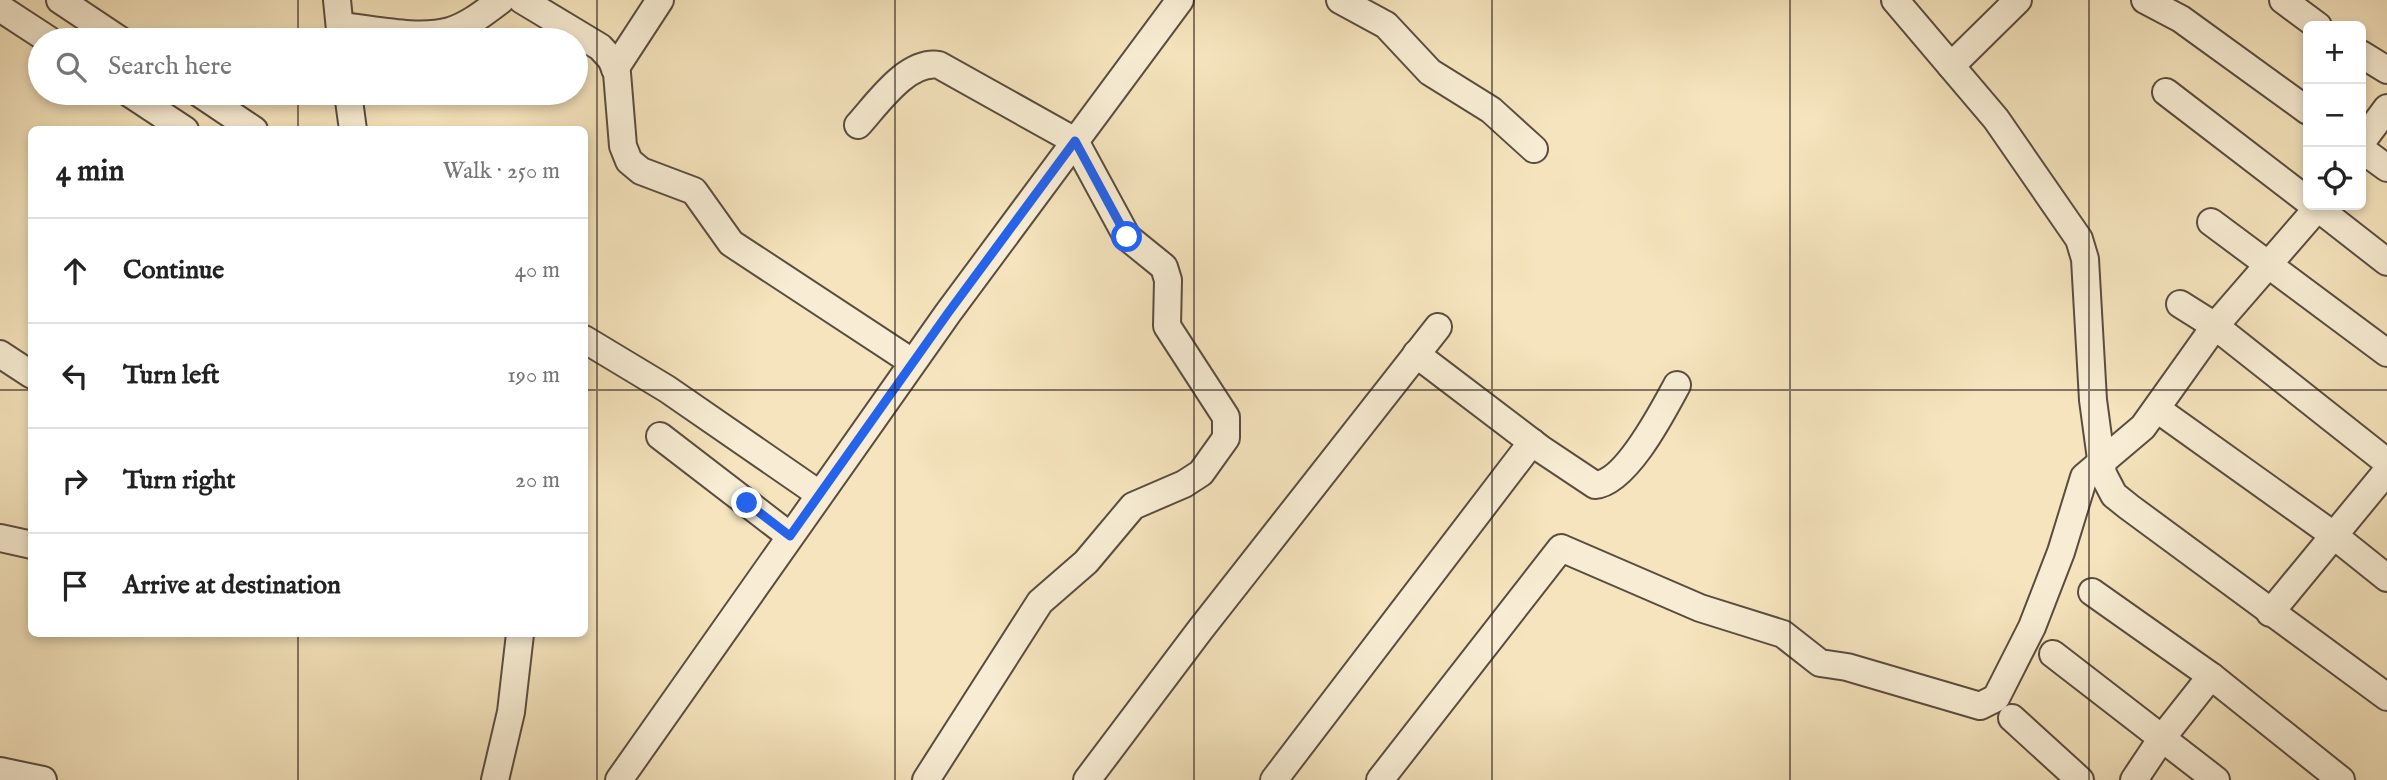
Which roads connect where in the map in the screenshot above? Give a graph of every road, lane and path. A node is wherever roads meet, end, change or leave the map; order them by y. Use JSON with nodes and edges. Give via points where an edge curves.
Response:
{"nodes":[{"id":1,"x":60,"y":0,"type":"edge"},
{"id":2,"x":501,"y":0,"type":"edge"},
{"id":3,"x":522,"y":0,"type":"edge"},
{"id":4,"x":660,"y":0,"type":"edge"},
{"id":5,"x":1180,"y":0,"type":"edge"},
{"id":6,"x":1340,"y":0,"type":"edge"},
{"id":7,"x":1895,"y":0,"type":"edge"},
{"id":8,"x":2018,"y":0,"type":"edge"},
{"id":9,"x":2145,"y":0,"type":"edge"},
{"id":10,"x":2283,"y":0,"type":"edge"},
{"id":11,"x":0,"y":8,"type":"edge"},
{"id":12,"x":2188,"y":9,"type":"edge"},
{"id":13,"x":2311,"y":21,"type":"edge"},
{"id":14,"x":339,"y":22,"type":"edge"},
{"id":15,"x":31,"y":28,"type":"edge"},
{"id":16,"x":102,"y":28,"type":"edge"},
{"id":17,"x":386,"y":28,"type":"edge"},
{"id":18,"x":456,"y":28,"type":"edge"},
{"id":19,"x":568,"y":28,"type":"edge"},
{"id":20,"x":588,"y":40,"type":"edge"},
{"id":21,"x":2366,"y":57,"type":"edge"},
{"id":22,"x":1951,"y":66,"type":"junction"},
{"id":23,"x":615,"y":69,"type":"junction"},
{"id":24,"x":2387,"y":71,"type":"edge"},
{"id":25,"x":2166,"y":92,"type":"dead end"},
{"id":26,"x":147,"y":105,"type":"edge"},
{"id":27,"x":217,"y":105,"type":"edge"},
{"id":28,"x":350,"y":105,"type":"edge"},
{"id":29,"x":2303,"y":107,"type":"edge"},
{"id":30,"x":2387,"y":108,"type":"edge"},
{"id":31,"x":858,"y":125,"type":"dead end"},
{"id":32,"x":179,"y":126,"type":"edge"},
{"id":33,"x":248,"y":126,"type":"edge"},
{"id":34,"x":352,"y":126,"type":"edge"},
{"id":35,"x":2366,"y":136,"type":"edge"},
{"id":36,"x":1075,"y":141,"type":"junction"},
{"id":37,"x":1534,"y":149,"type":"dead end"},
{"id":38,"x":2366,"y":153,"type":"edge"},
{"id":39,"x":2387,"y":168,"type":"edge"},
{"id":40,"x":2303,"y":196,"type":"edge"},
{"id":41,"x":2311,"y":210,"type":"edge"},
{"id":42,"x":2321,"y":210,"type":"edge"},
{"id":43,"x":2211,"y":222,"type":"dead end"},
{"id":44,"x":2387,"y":262,"type":"edge"},
{"id":45,"x":2269,"y":264,"type":"junction"},
{"id":46,"x":2180,"y":304,"type":"dead end"},
{"id":47,"x":2215,"y":326,"type":"junction"},
{"id":48,"x":1438,"y":327,"type":"dead end"},
{"id":49,"x":588,"y":341,"type":"edge"},
{"id":50,"x":2387,"y":353,"type":"edge"},
{"id":51,"x":0,"y":354,"type":"edge"},
{"id":52,"x":1416,"y":354,"type":"junction"},
{"id":53,"x":912,"y":362,"type":"junction"},
{"id":54,"x":28,"y":372,"type":"edge"},
{"id":55,"x":1677,"y":385,"type":"dead end"},
{"id":56,"x":2157,"y":409,"type":"junction"},
{"id":57,"x":660,"y":436,"type":"dead end"},
{"id":58,"x":1532,"y":442,"type":"junction"},
{"id":59,"x":2101,"y":462,"type":"junction"},
{"id":60,"x":2387,"y":462,"type":"edge"},
{"id":61,"x":2387,"y":471,"type":"edge"},
{"id":62,"x":819,"y":494,"type":"junction"},
{"id":63,"x":2332,"y":534,"type":"junction"},
{"id":64,"x":790,"y":536,"type":"junction"},
{"id":65,"x":0,"y":538,"type":"edge"},
{"id":66,"x":28,"y":544,"type":"edge"},
{"id":67,"x":2387,"y":578,"type":"edge"},
{"id":68,"x":2092,"y":592,"type":"dead end"},
{"id":69,"x":2270,"y":613,"type":"junction"},
{"id":70,"x":520,"y":637,"type":"edge"},
{"id":71,"x":2053,"y":654,"type":"dead end"},
{"id":72,"x":2211,"y":676,"type":"junction"},
{"id":73,"x":2387,"y":697,"type":"edge"},
{"id":74,"x":2012,"y":719,"type":"dead end"},
{"id":75,"x":2162,"y":738,"type":"junction"},
{"id":76,"x":0,"y":771,"type":"edge"},
{"id":77,"x":43,"y":780,"type":"edge"},
{"id":78,"x":495,"y":780,"type":"edge"},
{"id":79,"x":619,"y":780,"type":"edge"},
{"id":80,"x":926,"y":780,"type":"edge"},
{"id":81,"x":1087,"y":780,"type":"edge"},
{"id":82,"x":1273,"y":780,"type":"edge"},
{"id":83,"x":1380,"y":780,"type":"edge"},
{"id":84,"x":2080,"y":780,"type":"edge"},
{"id":85,"x":2134,"y":780,"type":"edge"},
{"id":86,"x":2216,"y":780,"type":"edge"},
{"id":87,"x":2342,"y":780,"type":"edge"}],
"edges":[{"from":1,"to":16,"type":"street"},
{"from":2,"to":18,"type":"street"},
{"from":3,"to":19,"type":"street"},
{"from":4,"to":23,"type":"street"},
{"from":5,"to":36,"type":"street"},
{"from":6,"to":37,"type":"street","via":[[1386,24],[1430,72],[1491,110]]},
{"from":7,"to":22,"type":"street"},
{"from":8,"to":22,"type":"street"},
{"from":9,"to":12,"type":"street"},
{"from":10,"to":13,"type":"street"},
{"from":11,"to":15,"type":"street"},
{"from":12,"to":29,"type":"street"},
{"from":14,"to":17,"type":"street"},
{"from":20,"to":23,"type":"street","via":[[600,47]]},
{"from":21,"to":24,"type":"street"},
{"from":22,"to":59,"type":"street","via":[[2016,145],[2079,239],[2087,272]]},
{"from":23,"to":53,"type":"street","via":[[623,146],[629,161],[640,171],[694,191],[731,243]]},
{"from":25,"to":40,"type":"street"},
{"from":26,"to":32,"type":"street"},
{"from":27,"to":33,"type":"street"},
{"from":28,"to":34,"type":"street"},
{"from":30,"to":35,"type":"street"},
{"from":31,"to":36,"type":"street","via":[[891,90],[927,64],[939,65]]},
{"from":36,"to":53,"type":"street"},
{"from":36,"to":80,"type":"street","via":[[1127,237],[1164,267],[1167,326],[1226,417],[1226,438],[1192,479],[1133,506],[1086,562],[1040,602]]},
{"from":38,"to":39,"type":"street"},
{"from":41,"to":45,"type":"street"},
{"from":42,"to":44,"type":"street"},
{"from":43,"to":45,"type":"street"},
{"from":45,"to":47,"type":"street"},
{"from":45,"to":50,"type":"street"},
{"from":46,"to":47,"type":"street"},
{"from":47,"to":56,"type":"street"},
{"from":47,"to":60,"type":"street"},
{"from":48,"to":52,"type":"street"},
{"from":49,"to":62,"type":"street","via":[[667,389]]},
{"from":51,"to":54,"type":"street"},
{"from":52,"to":58,"type":"street"},
{"from":52,"to":81,"type":"street"},
{"from":53,"to":62,"type":"street"},
{"from":55,"to":58,"type":"street","via":[[1633,456],[1602,485],[1590,482]]},
{"from":56,"to":59,"type":"street","via":[[2134,436]]},
{"from":56,"to":63,"type":"street"},
{"from":57,"to":64,"type":"street"},
{"from":58,"to":82,"type":"street"},
{"from":59,"to":69,"type":"street","via":[[2114,495]]},
{"from":59,"to":83,"type":"street","via":[[2084,477],[2032,627],[1996,698],[1980,706],[1820,663],[1783,635],[1700,608],[1561,548]]},
{"from":61,"to":63,"type":"street"},
{"from":62,"to":64,"type":"street"},
{"from":63,"to":67,"type":"street"},
{"from":63,"to":69,"type":"street"},
{"from":64,"to":79,"type":"street"},
{"from":65,"to":66,"type":"street"},
{"from":68,"to":72,"type":"street"},
{"from":69,"to":73,"type":"street"},
{"from":70,"to":78,"type":"street","via":[[511,712]]},
{"from":71,"to":75,"type":"street"},
{"from":72,"to":75,"type":"street"},
{"from":72,"to":87,"type":"street"},
{"from":74,"to":84,"type":"street"},
{"from":75,"to":85,"type":"street"},
{"from":75,"to":86,"type":"street"},
{"from":76,"to":77,"type":"street"}]}
